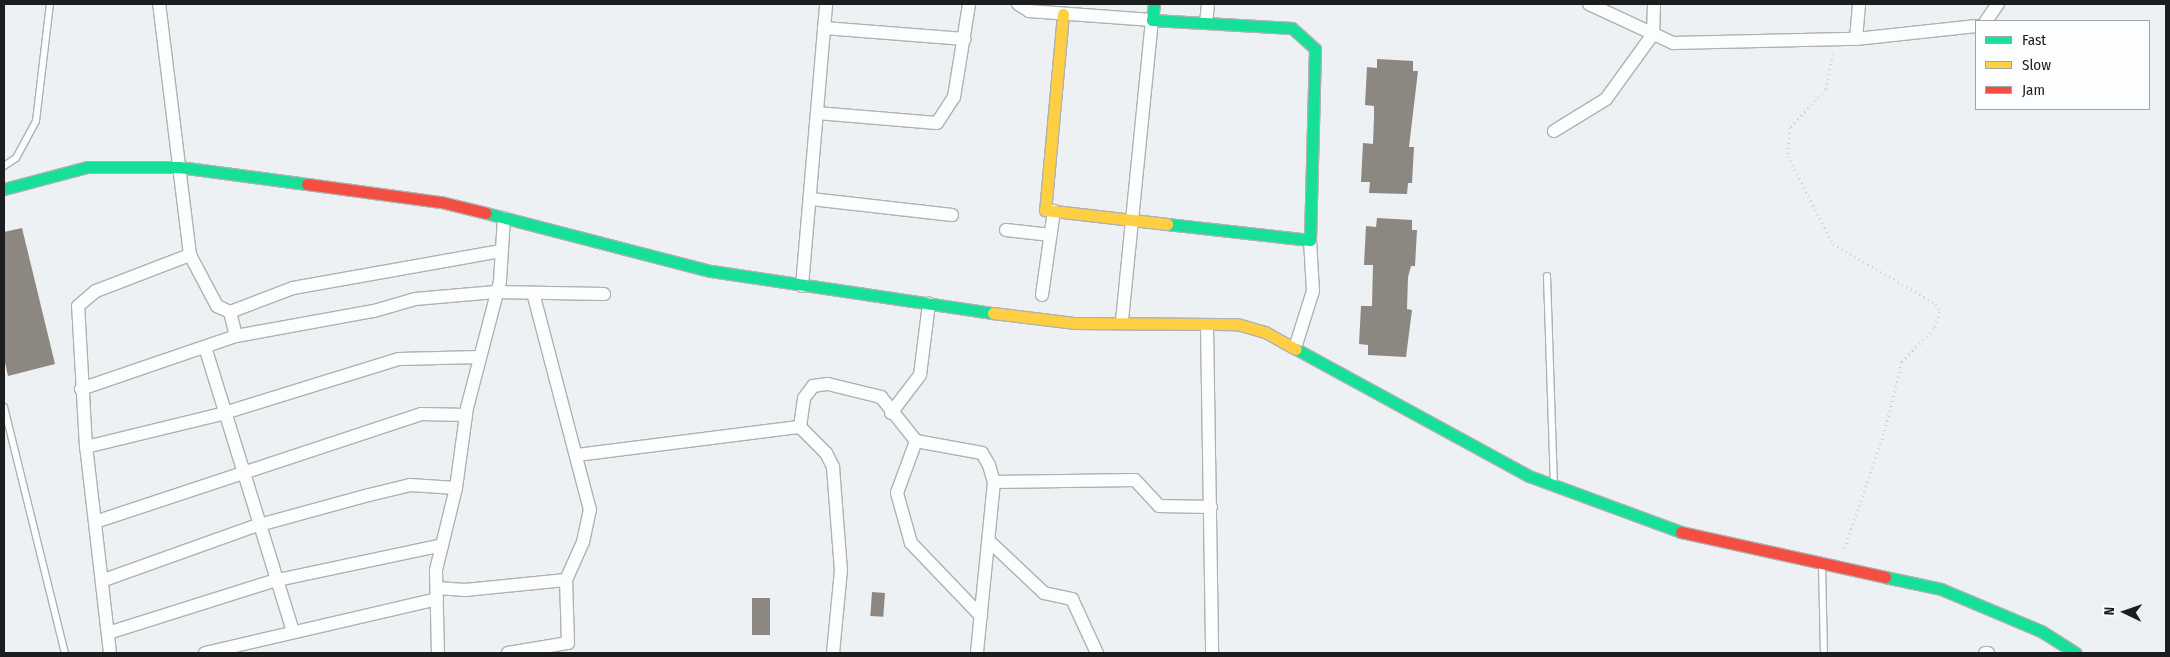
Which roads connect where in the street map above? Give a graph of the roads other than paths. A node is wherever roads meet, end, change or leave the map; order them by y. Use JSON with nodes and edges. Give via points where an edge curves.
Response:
{"nodes":[{"id":1,"x":50,"y":4,"type":"edge"},
{"id":2,"x":159,"y":4,"type":"edge"},
{"id":3,"x":826,"y":4,"type":"edge"},
{"id":4,"x":969,"y":4,"type":"edge"},
{"id":5,"x":1018,"y":4,"type":"edge"},
{"id":6,"x":1154,"y":4,"type":"edge"},
{"id":7,"x":1208,"y":4,"type":"edge"},
{"id":8,"x":1589,"y":4,"type":"edge"},
{"id":9,"x":1654,"y":4,"type":"edge"},
{"id":10,"x":1859,"y":4,"type":"edge"},
{"id":11,"x":1997,"y":4,"type":"edge"},
{"id":12,"x":1079,"y":9,"type":"edge"},
{"id":13,"x":1062,"y":14,"type":"junction"},
{"id":14,"x":1152,"y":20,"type":"junction"},
{"id":15,"x":1987,"y":20,"type":"edge"},
{"id":16,"x":1206,"y":23,"type":"junction"},
{"id":17,"x":1975,"y":26,"type":"edge"},
{"id":18,"x":824,"y":28,"type":"junction"},
{"id":19,"x":1653,"y":34,"type":"junction"},
{"id":20,"x":1856,"y":38,"type":"junction"},
{"id":21,"x":965,"y":40,"type":"junction"},
{"id":22,"x":818,"y":113,"type":"junction"},
{"id":23,"x":1554,"y":130,"type":"dead end"},
{"id":24,"x":4,"y":166,"type":"edge"},
{"id":25,"x":179,"y":168,"type":"junction"},
{"id":26,"x":4,"y":189,"type":"edge"},
{"id":27,"x":811,"y":199,"type":"junction"},
{"id":28,"x":1054,"y":212,"type":"junction"},
{"id":29,"x":952,"y":216,"type":"dead end"},
{"id":30,"x":504,"y":218,"type":"junction"},
{"id":31,"x":1131,"y":220,"type":"junction"},
{"id":32,"x":1006,"y":230,"type":"dead end"},
{"id":33,"x":1051,"y":235,"type":"junction"},
{"id":34,"x":1310,"y":240,"type":"junction"},
{"id":35,"x":501,"y":251,"type":"junction"},
{"id":36,"x":190,"y":256,"type":"junction"},
{"id":37,"x":1547,"y":276,"type":"dead end"},
{"id":38,"x":802,"y":286,"type":"junction"},
{"id":39,"x":496,"y":292,"type":"junction"},
{"id":40,"x":532,"y":293,"type":"junction"},
{"id":41,"x":604,"y":294,"type":"dead end"},
{"id":42,"x":1042,"y":295,"type":"dead end"},
{"id":43,"x":928,"y":304,"type":"junction"},
{"id":44,"x":230,"y":312,"type":"junction"},
{"id":45,"x":1122,"y":323,"type":"junction"},
{"id":46,"x":1206,"y":325,"type":"junction"},
{"id":47,"x":236,"y":336,"type":"junction"},
{"id":48,"x":205,"y":347,"type":"junction"},
{"id":49,"x":1294,"y":348,"type":"junction"},
{"id":50,"x":480,"y":357,"type":"junction"},
{"id":51,"x":82,"y":389,"type":"junction"},
{"id":52,"x":4,"y":407,"type":"edge"},
{"id":53,"x":891,"y":413,"type":"junction"},
{"id":54,"x":224,"y":414,"type":"junction"},
{"id":55,"x":466,"y":415,"type":"junction"},
{"id":56,"x":800,"y":427,"type":"junction"},
{"id":57,"x":916,"y":441,"type":"junction"},
{"id":58,"x":12,"y":442,"type":"junction"},
{"id":59,"x":4,"y":444,"type":"edge"},
{"id":60,"x":86,"y":447,"type":"junction"},
{"id":61,"x":577,"y":455,"type":"junction"},
{"id":62,"x":240,"y":473,"type":"junction"},
{"id":63,"x":994,"y":482,"type":"junction"},
{"id":64,"x":1554,"y":486,"type":"junction"},
{"id":65,"x":456,"y":488,"type":"junction"},
{"id":66,"x":1211,"y":507,"type":"junction"},
{"id":67,"x":95,"y":522,"type":"junction"},
{"id":68,"x":257,"y":526,"type":"junction"},
{"id":69,"x":990,"y":541,"type":"junction"},
{"id":70,"x":442,"y":544,"type":"junction"},
{"id":71,"x":1822,"y":566,"type":"junction"},
{"id":72,"x":104,"y":580,"type":"junction"},
{"id":73,"x":566,"y":580,"type":"junction"},
{"id":74,"x":276,"y":581,"type":"junction"},
{"id":75,"x":437,"y":593,"type":"junction"},
{"id":76,"x":981,"y":616,"type":"junction"},
{"id":77,"x":293,"y":632,"type":"junction"},
{"id":78,"x":108,"y":633,"type":"junction"},
{"id":79,"x":65,"y":653,"type":"edge"},
{"id":80,"x":110,"y":653,"type":"edge"},
{"id":81,"x":205,"y":653,"type":"edge"},
{"id":82,"x":438,"y":653,"type":"edge"},
{"id":83,"x":508,"y":653,"type":"edge"},
{"id":84,"x":833,"y":653,"type":"edge"},
{"id":85,"x":977,"y":653,"type":"edge"},
{"id":86,"x":1097,"y":653,"type":"edge"},
{"id":87,"x":1212,"y":653,"type":"edge"},
{"id":88,"x":1824,"y":653,"type":"edge"},
{"id":89,"x":2076,"y":653,"type":"edge"}],
"edges":[{"from":1,"to":24,"type":"lane","via":[[36,122],[16,158]]},
{"from":2,"to":25,"type":"street"},
{"from":3,"to":18,"type":"street"},
{"from":4,"to":21,"type":"street"},
{"from":5,"to":13,"type":"street","via":[[1028,11]]},
{"from":6,"to":14,"type":"street"},
{"from":7,"to":16,"type":"street"},
{"from":8,"to":19,"type":"street"},
{"from":9,"to":19,"type":"street"},
{"from":10,"to":20,"type":"street"},
{"from":11,"to":15,"type":"street"},
{"from":12,"to":13,"type":"street"},
{"from":12,"to":14,"type":"street"},
{"from":13,"to":28,"type":"street","via":[[1042,202],[1045,210]]},
{"from":14,"to":16,"type":"street"},
{"from":14,"to":31,"type":"street"},
{"from":16,"to":34,"type":"street","via":[[1292,28],[1308,38],[1315,49]]},
{"from":17,"to":20,"type":"street"},
{"from":18,"to":21,"type":"street"},
{"from":18,"to":22,"type":"street"},
{"from":19,"to":20,"type":"street","via":[[1673,43],[1713,44]]},
{"from":19,"to":23,"type":"street","via":[[1606,99]]},
{"from":21,"to":22,"type":"street","via":[[954,97],[937,124]]},
{"from":22,"to":27,"type":"street"},
{"from":25,"to":26,"type":"street","via":[[87,167]]},
{"from":25,"to":30,"type":"street","via":[[441,202]]},
{"from":25,"to":36,"type":"street"},
{"from":27,"to":29,"type":"street"},
{"from":27,"to":38,"type":"street"},
{"from":28,"to":31,"type":"street"},
{"from":28,"to":33,"type":"street"},
{"from":30,"to":35,"type":"street"},
{"from":30,"to":38,"type":"street","via":[[711,272]]},
{"from":31,"to":34,"type":"street"},
{"from":31,"to":45,"type":"street"},
{"from":32,"to":33,"type":"street"},
{"from":33,"to":42,"type":"street"},
{"from":34,"to":49,"type":"street","via":[[1313,292]]},
{"from":35,"to":39,"type":"street"},
{"from":35,"to":44,"type":"street","via":[[293,288]]},
{"from":36,"to":44,"type":"street","via":[[217,306]]},
{"from":36,"to":51,"type":"street","via":[[96,291],[78,306]]},
{"from":37,"to":64,"type":"lane"},
{"from":38,"to":43,"type":"street"},
{"from":39,"to":40,"type":"street"},
{"from":39,"to":47,"type":"street","via":[[415,299],[374,311]]},
{"from":39,"to":50,"type":"street"},
{"from":40,"to":41,"type":"street"},
{"from":40,"to":61,"type":"street"},
{"from":43,"to":45,"type":"street","via":[[1074,323]]},
{"from":43,"to":53,"type":"street","via":[[920,375]]},
{"from":44,"to":47,"type":"street"},
{"from":45,"to":46,"type":"street"},
{"from":46,"to":49,"type":"street","via":[[1237,324],[1265,332]]},
{"from":46,"to":66,"type":"street"},
{"from":47,"to":48,"type":"street"},
{"from":48,"to":51,"type":"street"},
{"from":48,"to":54,"type":"street"},
{"from":49,"to":64,"type":"street","via":[[1425,423]]},
{"from":50,"to":54,"type":"street","via":[[398,359]]},
{"from":50,"to":55,"type":"street"},
{"from":51,"to":60,"type":"street"},
{"from":52,"to":58,"type":"lane"},
{"from":53,"to":56,"type":"street","via":[[881,397],[820,385],[804,398]]},
{"from":53,"to":57,"type":"street"},
{"from":54,"to":60,"type":"street"},
{"from":54,"to":62,"type":"street"},
{"from":55,"to":62,"type":"street","via":[[421,414]]},
{"from":55,"to":65,"type":"street"},
{"from":56,"to":61,"type":"street"},
{"from":56,"to":84,"type":"street","via":[[826,453],[833,467],[841,570]]},
{"from":57,"to":63,"type":"street","via":[[982,453]]},
{"from":57,"to":76,"type":"street","via":[[897,493],[911,543]]},
{"from":58,"to":59,"type":"lane"},
{"from":58,"to":79,"type":"lane"},
{"from":60,"to":67,"type":"street"},
{"from":61,"to":73,"type":"street","via":[[590,510],[583,542]]},
{"from":62,"to":67,"type":"street"},
{"from":62,"to":68,"type":"street"},
{"from":63,"to":66,"type":"street","via":[[1135,480],[1158,506]]},
{"from":63,"to":69,"type":"street"},
{"from":64,"to":71,"type":"street","via":[[1670,530]]},
{"from":65,"to":68,"type":"street","via":[[410,485]]},
{"from":65,"to":70,"type":"street"},
{"from":66,"to":87,"type":"street"},
{"from":67,"to":72,"type":"street"},
{"from":68,"to":72,"type":"street"},
{"from":68,"to":74,"type":"street"},
{"from":69,"to":76,"type":"street"},
{"from":69,"to":86,"type":"street","via":[[1044,593],[1072,599]]},
{"from":70,"to":74,"type":"street"},
{"from":70,"to":75,"type":"street"},
{"from":71,"to":88,"type":"lane"},
{"from":71,"to":89,"type":"street","via":[[1941,589],[2041,632]]},
{"from":72,"to":78,"type":"street"},
{"from":73,"to":75,"type":"street"},
{"from":73,"to":83,"type":"street","via":[[568,643]]},
{"from":74,"to":77,"type":"street"},
{"from":74,"to":78,"type":"street"},
{"from":75,"to":77,"type":"street"},
{"from":75,"to":82,"type":"street"},
{"from":76,"to":85,"type":"street"},
{"from":77,"to":81,"type":"street"},
{"from":78,"to":80,"type":"street"}]}
